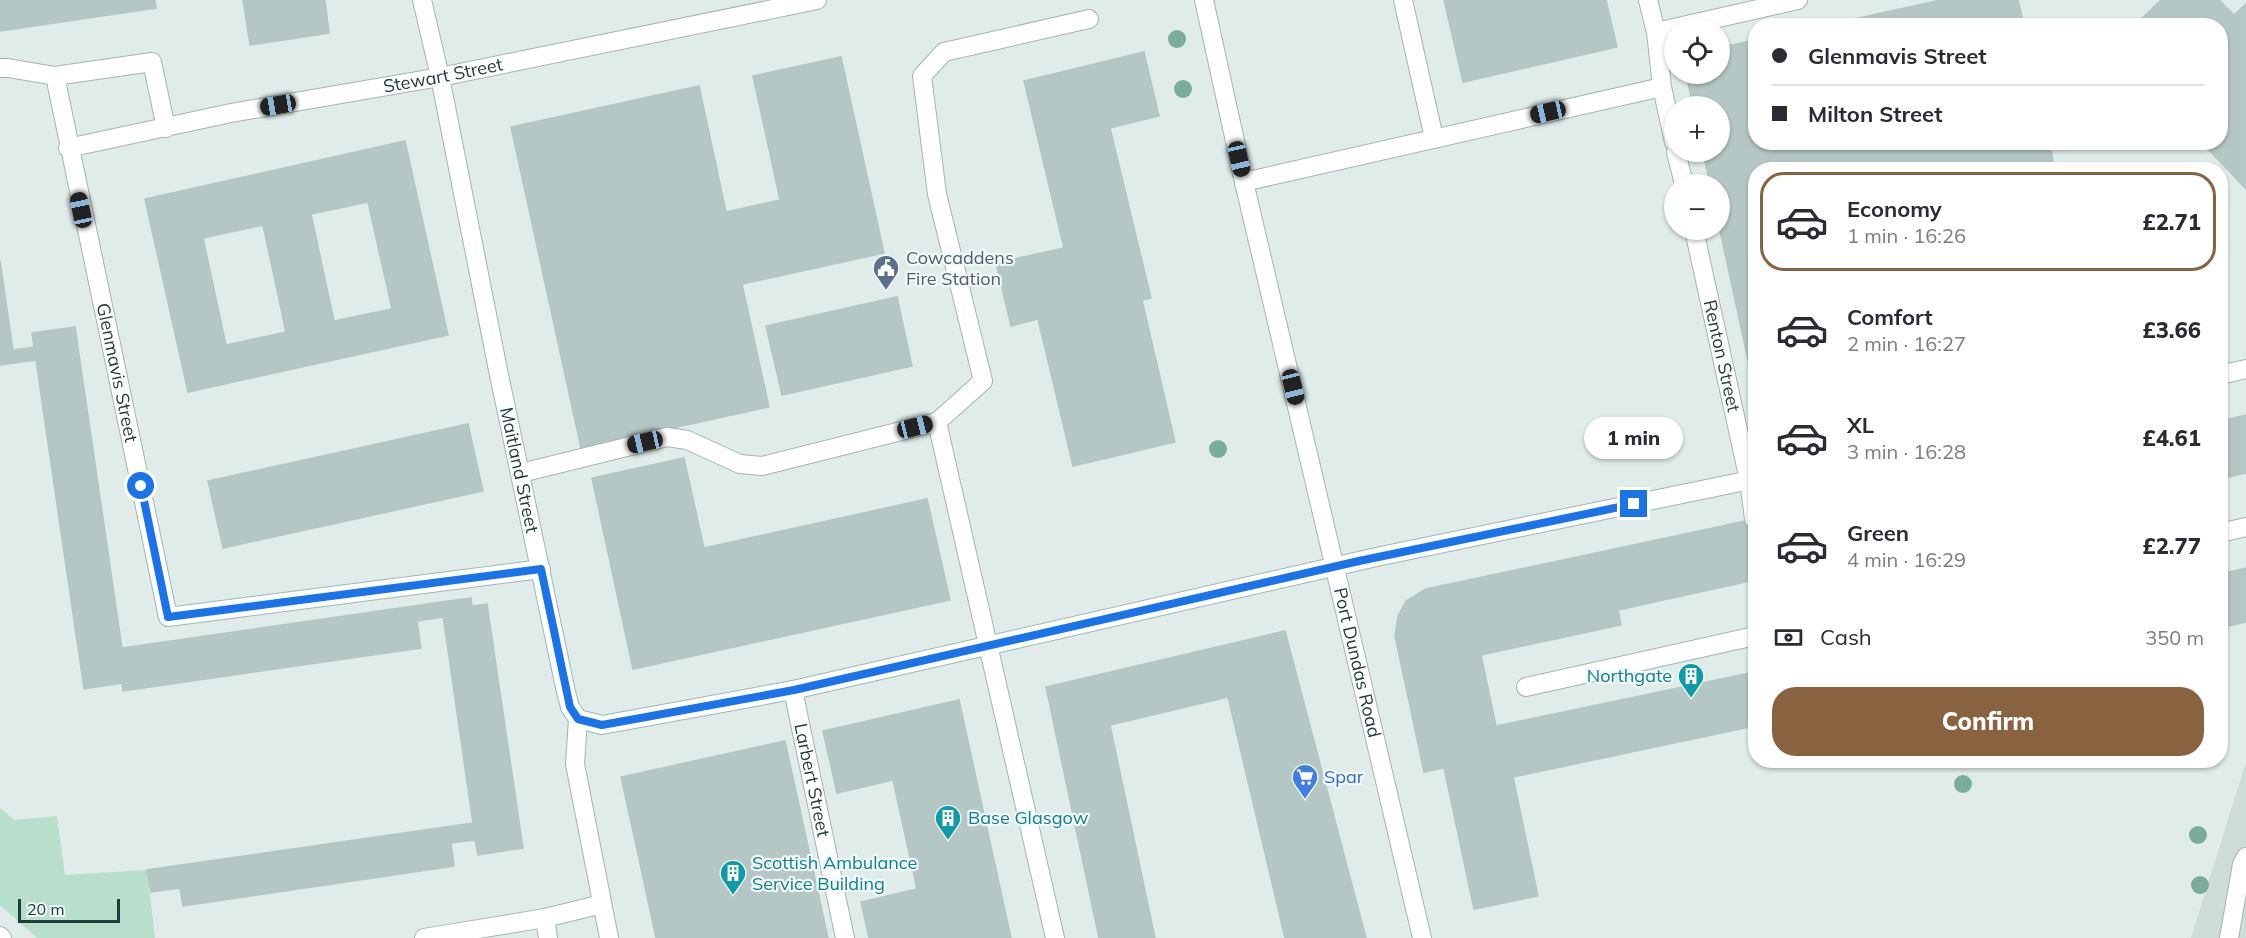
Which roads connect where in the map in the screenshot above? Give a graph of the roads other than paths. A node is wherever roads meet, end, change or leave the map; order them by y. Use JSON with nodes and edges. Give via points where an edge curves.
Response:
{"nodes":[{"id":1,"x":422,"y":0,"type":"edge"},
{"id":2,"x":817,"y":0,"type":"edge"},
{"id":3,"x":1204,"y":0,"type":"edge"},
{"id":4,"x":1403,"y":0,"type":"edge"},
{"id":5,"x":1648,"y":0,"type":"edge"},
{"id":6,"x":1798,"y":0,"type":"edge"},
{"id":7,"x":1089,"y":19,"type":"dead end"},
{"id":8,"x":1656,"y":32,"type":"junction"},
{"id":9,"x":0,"y":68,"type":"edge"},
{"id":10,"x":54,"y":76,"type":"junction"},
{"id":11,"x":440,"y":77,"type":"junction"},
{"id":12,"x":1662,"y":87,"type":"junction"},
{"id":13,"x":1664,"y":96,"type":"edge"},
{"id":14,"x":165,"y":128,"type":"junction"},
{"id":15,"x":1434,"y":138,"type":"junction"},
{"id":16,"x":68,"y":148,"type":"junction"},
{"id":17,"x":1244,"y":182,"type":"junction"},
{"id":18,"x":1696,"y":240,"type":"edge"},
{"id":19,"x":2246,"y":369,"type":"edge"},
{"id":20,"x":2228,"y":373,"type":"edge"},
{"id":21,"x":937,"y":422,"type":"junction"},
{"id":22,"x":1748,"y":462,"type":"edge"},
{"id":23,"x":521,"y":473,"type":"junction"},
{"id":24,"x":1748,"y":480,"type":"edge"},
{"id":25,"x":2246,"y":527,"type":"edge"},
{"id":26,"x":2228,"y":531,"type":"edge"},
{"id":27,"x":1336,"y":566,"type":"junction"},
{"id":28,"x":541,"y":569,"type":"junction"},
{"id":29,"x":1748,"y":638,"type":"edge"},
{"id":30,"x":988,"y":645,"type":"junction"},
{"id":31,"x":1526,"y":687,"type":"dead end"},
{"id":32,"x":794,"y":690,"type":"junction"},
{"id":33,"x":578,"y":719,"type":"junction"},
{"id":34,"x":2246,"y":857,"type":"edge"},
{"id":35,"x":602,"y":904,"type":"junction"},
{"id":36,"x":545,"y":918,"type":"junction"},
{"id":37,"x":424,"y":938,"type":"edge"},
{"id":38,"x":548,"y":938,"type":"edge"},
{"id":39,"x":609,"y":938,"type":"edge"},
{"id":40,"x":845,"y":938,"type":"edge"},
{"id":41,"x":1055,"y":938,"type":"edge"},
{"id":42,"x":1422,"y":938,"type":"edge"},
{"id":43,"x":2229,"y":938,"type":"edge"}],
"edges":[{"from":1,"to":11,"type":"street","name":"Maitland Street"},
{"from":2,"to":11,"type":"street","name":"Stewart Street"},
{"from":3,"to":17,"type":"street","name":"Port Dundas Road"},
{"from":4,"to":15,"type":"street"},
{"from":5,"to":8,"type":"street"},
{"from":6,"to":8,"type":"street"},
{"from":7,"to":21,"type":"street","via":[[944,52],[922,76],[937,194],[983,381]]},
{"from":8,"to":12,"type":"street"},
{"from":9,"to":10,"type":"street"},
{"from":10,"to":14,"type":"street","via":[[152,62]]},
{"from":10,"to":16,"type":"street"},
{"from":11,"to":14,"type":"street","name":"Stewart Street"},
{"from":11,"to":23,"type":"street","name":"Maitland Street"},
{"from":12,"to":13,"type":"street"},
{"from":12,"to":15,"type":"street"},
{"from":14,"to":16,"type":"street","name":"Stewart Street"},
{"from":15,"to":17,"type":"street"},
{"from":16,"to":28,"type":"street","name":"Glenmavis Street","via":[[168,617]]},
{"from":17,"to":27,"type":"street","name":"Port Dundas Road"},
{"from":18,"to":22,"type":"street","name":"Renton Street"},
{"from":19,"to":20,"type":"street"},
{"from":21,"to":23,"type":"street","via":[[762,466],[740,464],[687,440],[667,437]]},
{"from":21,"to":30,"type":"street"},
{"from":23,"to":28,"type":"street","name":"Maitland Street"},
{"from":24,"to":27,"type":"street"},
{"from":25,"to":26,"type":"street"},
{"from":27,"to":30,"type":"street"},
{"from":27,"to":42,"type":"street","name":"Port Dundas Road"},
{"from":28,"to":33,"type":"street","name":"Maitland Street","via":[[566,692]]},
{"from":29,"to":31,"type":"street"},
{"from":30,"to":32,"type":"street"},
{"from":30,"to":41,"type":"street"},
{"from":32,"to":33,"type":"street","via":[[602,725]]},
{"from":32,"to":40,"type":"street","name":"Larbert Street"},
{"from":33,"to":35,"type":"street","name":"Maitland Street","via":[[575,764]]},
{"from":34,"to":43,"type":"street"},
{"from":35,"to":36,"type":"street"},
{"from":35,"to":39,"type":"street","name":"Maitland Street"},
{"from":36,"to":37,"type":"street"},
{"from":36,"to":38,"type":"street"}]}
